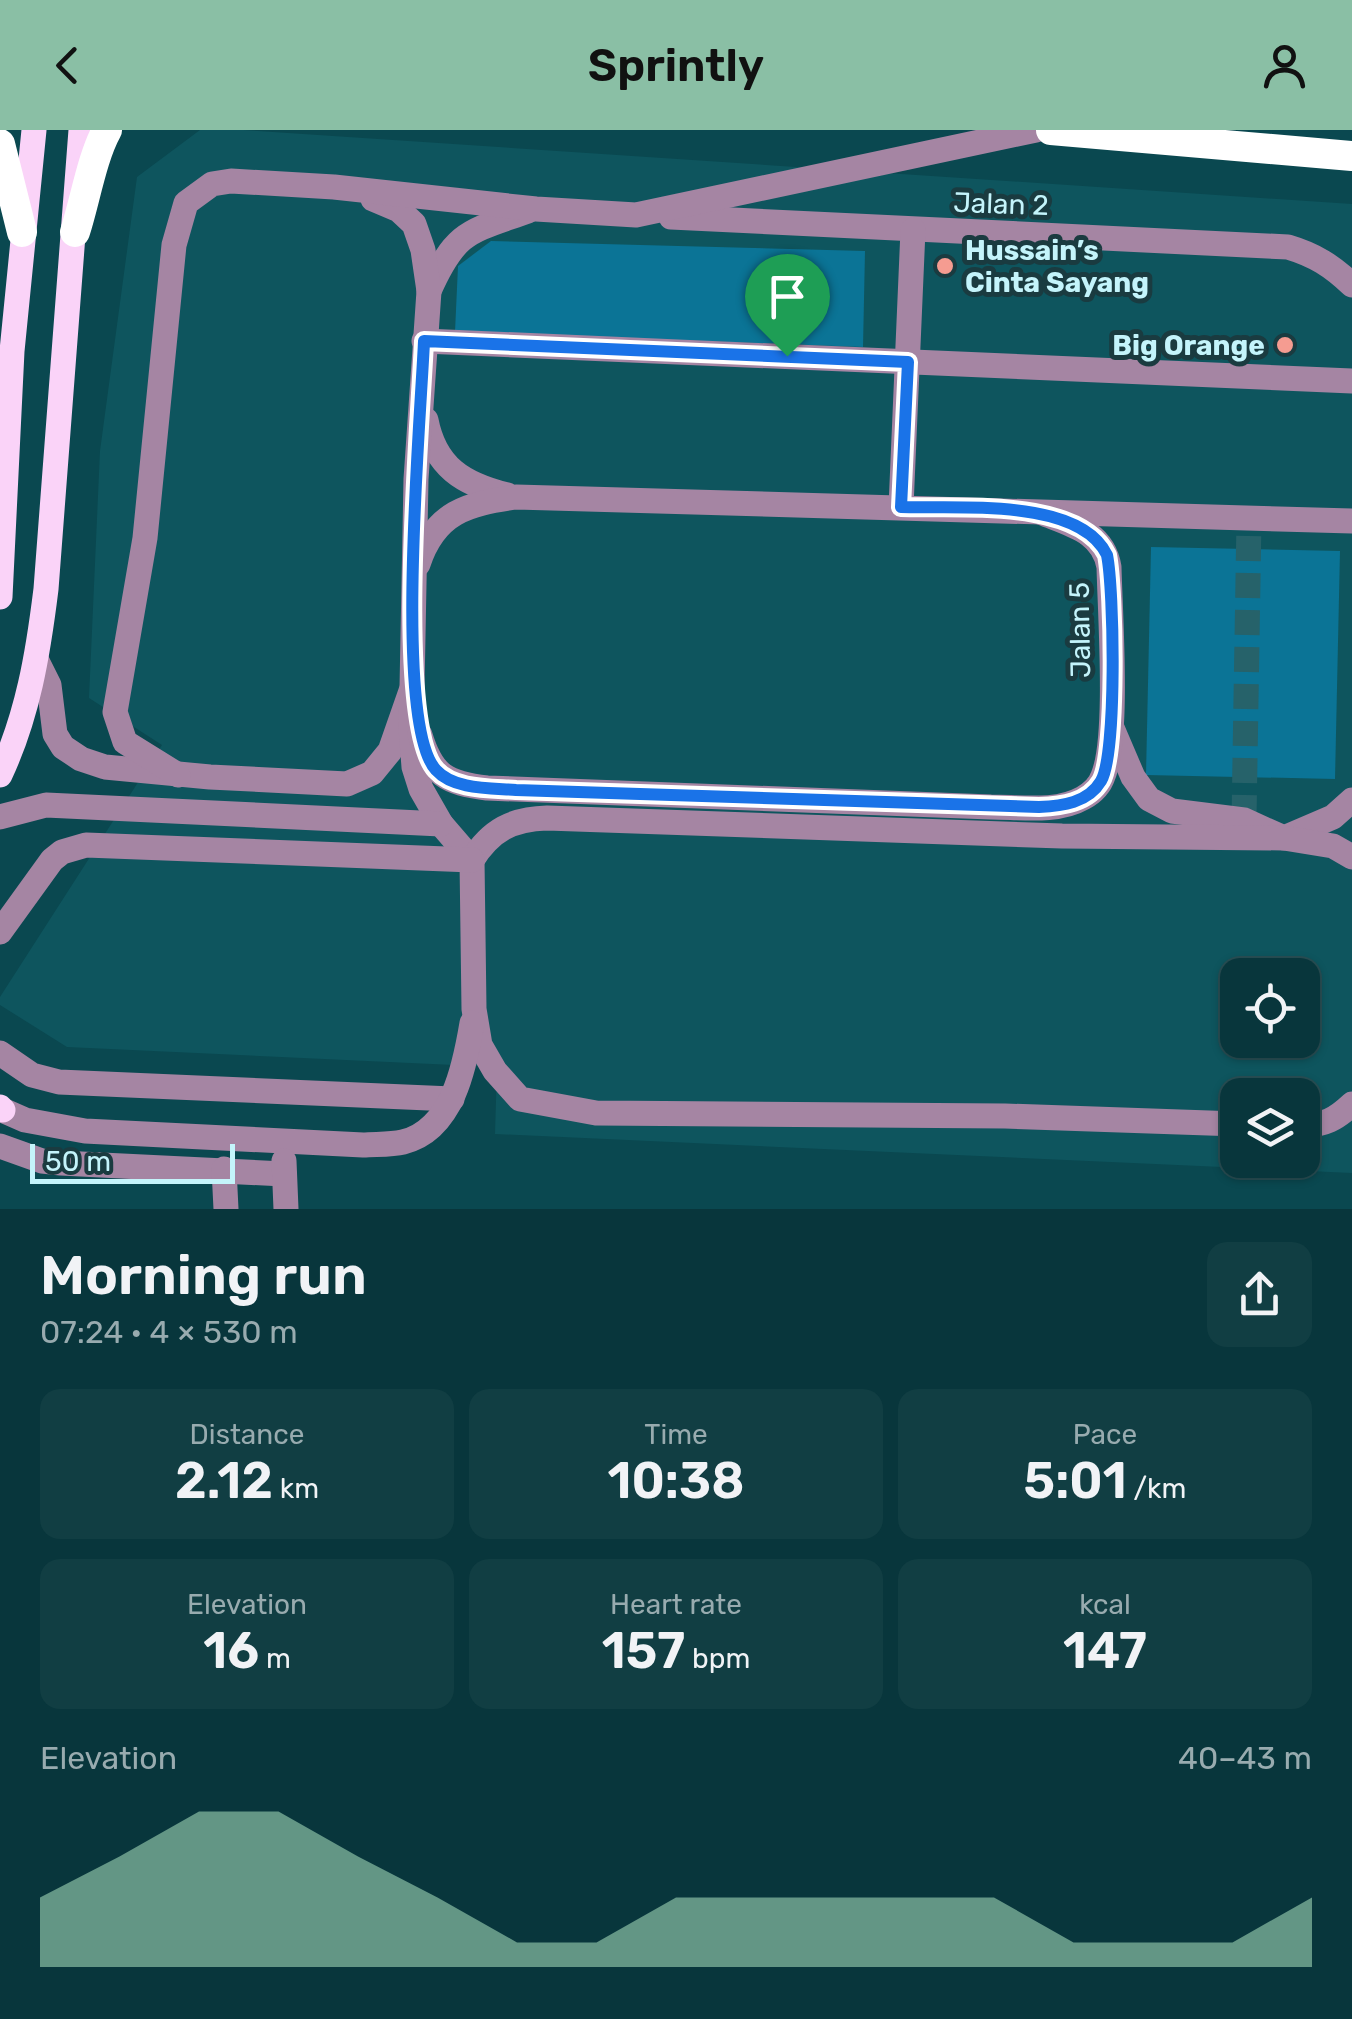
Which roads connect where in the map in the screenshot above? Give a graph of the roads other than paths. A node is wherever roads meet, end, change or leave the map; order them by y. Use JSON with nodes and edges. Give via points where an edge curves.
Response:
{"nodes":[{"id":1,"x":34,"y":130,"type":"edge"},
{"id":2,"x":81,"y":130,"type":"edge"},
{"id":3,"x":108,"y":130,"type":"edge"},
{"id":4,"x":1036,"y":130,"type":"edge"},
{"id":5,"x":1051,"y":130,"type":"edge"},
{"id":6,"x":0,"y":144,"type":"edge"},
{"id":7,"x":1352,"y":156,"type":"edge"},
{"id":8,"x":334,"y":187,"type":"junction"},
{"id":9,"x":536,"y":209,"type":"junction"},
{"id":10,"x":636,"y":214,"type":"junction"},
{"id":11,"x":913,"y":230,"type":"junction"},
{"id":12,"x":22,"y":232,"type":"junction"},
{"id":13,"x":75,"y":232,"type":"junction"},
{"id":14,"x":1352,"y":286,"type":"edge"},
{"id":15,"x":428,"y":290,"type":"junction"},
{"id":16,"x":424,"y":341,"type":"junction"},
{"id":17,"x":908,"y":362,"type":"junction"},
{"id":18,"x":1352,"y":381,"type":"edge"},
{"id":19,"x":422,"y":396,"type":"junction"},
{"id":20,"x":516,"y":497,"type":"junction"},
{"id":21,"x":901,"y":507,"type":"junction"},
{"id":22,"x":1042,"y":513,"type":"junction"},
{"id":23,"x":1352,"y":521,"type":"edge"},
{"id":24,"x":414,"y":573,"type":"junction"},
{"id":25,"x":0,"y":598,"type":"edge"},
{"id":26,"x":38,"y":662,"type":"junction"},
{"id":27,"x":412,"y":688,"type":"junction"},
{"id":28,"x":1110,"y":724,"type":"junction"},
{"id":29,"x":0,"y":774,"type":"edge"},
{"id":30,"x":178,"y":775,"type":"junction"},
{"id":31,"x":1352,"y":800,"type":"edge"},
{"id":32,"x":0,"y":817,"type":"edge"},
{"id":33,"x":441,"y":824,"type":"junction"},
{"id":34,"x":1284,"y":838,"type":"junction"},
{"id":35,"x":1352,"y":857,"type":"edge"},
{"id":36,"x":472,"y":860,"type":"junction"},
{"id":37,"x":0,"y":932,"type":"edge"},
{"id":38,"x":474,"y":1009,"type":"junction"},
{"id":39,"x":0,"y":1053,"type":"edge"},
{"id":40,"x":452,"y":1099,"type":"junction"},
{"id":41,"x":1352,"y":1104,"type":"edge"},
{"id":42,"x":1,"y":1109,"type":"edge"},
{"id":43,"x":1220,"y":1123,"type":"edge"},
{"id":44,"x":1320,"y":1124,"type":"edge"},
{"id":45,"x":283,"y":1141,"type":"junction"},
{"id":46,"x":0,"y":1146,"type":"edge"},
{"id":47,"x":224,"y":1169,"type":"junction"},
{"id":48,"x":284,"y":1174,"type":"junction"},
{"id":49,"x":226,"y":1209,"type":"edge"},
{"id":50,"x":286,"y":1209,"type":"edge"}],
"edges":[{"from":1,"to":12,"type":"main road"},
{"from":2,"to":13,"type":"main road"},
{"from":3,"to":13,"type":"highway"},
{"from":4,"to":10,"type":"street"},
{"from":5,"to":7,"type":"highway"},
{"from":6,"to":12,"type":"highway"},
{"from":8,"to":9,"type":"street"},
{"from":8,"to":15,"type":"street","via":[[406,215],[420,234]]},
{"from":8,"to":30,"type":"street","via":[[212,184],[186,203],[180,219],[145,538],[115,712],[125,742]]},
{"from":9,"to":10,"type":"street"},
{"from":9,"to":15,"type":"street","via":[[460,238]]},
{"from":10,"to":11,"type":"street","name":"Jalan 2"},
{"from":11,"to":14,"type":"street","name":"Jalan 2","via":[[1288,247],[1321,260]]},
{"from":11,"to":17,"type":"street"},
{"from":12,"to":25,"type":"main road"},
{"from":13,"to":26,"type":"main road"},
{"from":15,"to":16,"type":"street"},
{"from":16,"to":17,"type":"street"},
{"from":16,"to":19,"type":"street"},
{"from":17,"to":18,"type":"street"},
{"from":17,"to":21,"type":"street"},
{"from":19,"to":20,"type":"street","via":[[430,436],[446,466],[472,485]]},
{"from":19,"to":24,"type":"street"},
{"from":20,"to":21,"type":"street"},
{"from":20,"to":24,"type":"street","via":[[480,502],[450,516],[430,535]]},
{"from":21,"to":22,"type":"street"},
{"from":22,"to":23,"type":"street"},
{"from":22,"to":28,"type":"street","name":"Jalan 5","via":[[1095,537],[1107,555]]},
{"from":24,"to":27,"type":"street"},
{"from":26,"to":29,"type":"main road"},
{"from":26,"to":30,"type":"street","via":[[64,747],[105,767]]},
{"from":27,"to":28,"type":"street","via":[[420,736],[437,772],[466,785],[516,790],[1054,807],[1084,798],[1102,779]]},
{"from":27,"to":30,"type":"street","via":[[390,751],[360,780]]},
{"from":27,"to":33,"type":"street","via":[[414,767]]},
{"from":28,"to":34,"type":"street","via":[[1149,799],[1172,811],[1244,820]]},
{"from":31,"to":34,"type":"street","via":[[1333,817]]},
{"from":32,"to":33,"type":"street","via":[[46,805]]},
{"from":33,"to":36,"type":"street"},
{"from":34,"to":35,"type":"street","via":[[1333,846]]},
{"from":34,"to":36,"type":"street","via":[[548,818],[502,827]]},
{"from":36,"to":37,"type":"street","via":[[86,845],[52,860]]},
{"from":36,"to":38,"type":"street"},
{"from":38,"to":40,"type":"street"},
{"from":38,"to":43,"type":"street","via":[[480,1046],[507,1087],[520,1099],[566,1110]]},
{"from":39,"to":40,"type":"street","via":[[59,1082]]},
{"from":40,"to":45,"type":"street","via":[[427,1129],[404,1142]]},
{"from":41,"to":44,"type":"street"},
{"from":42,"to":45,"type":"street","via":[[85,1132]]},
{"from":45,"to":48,"type":"street"},
{"from":46,"to":47,"type":"street","via":[[42,1162]]},
{"from":47,"to":48,"type":"street"},
{"from":47,"to":49,"type":"street"},
{"from":48,"to":50,"type":"street"}]}
